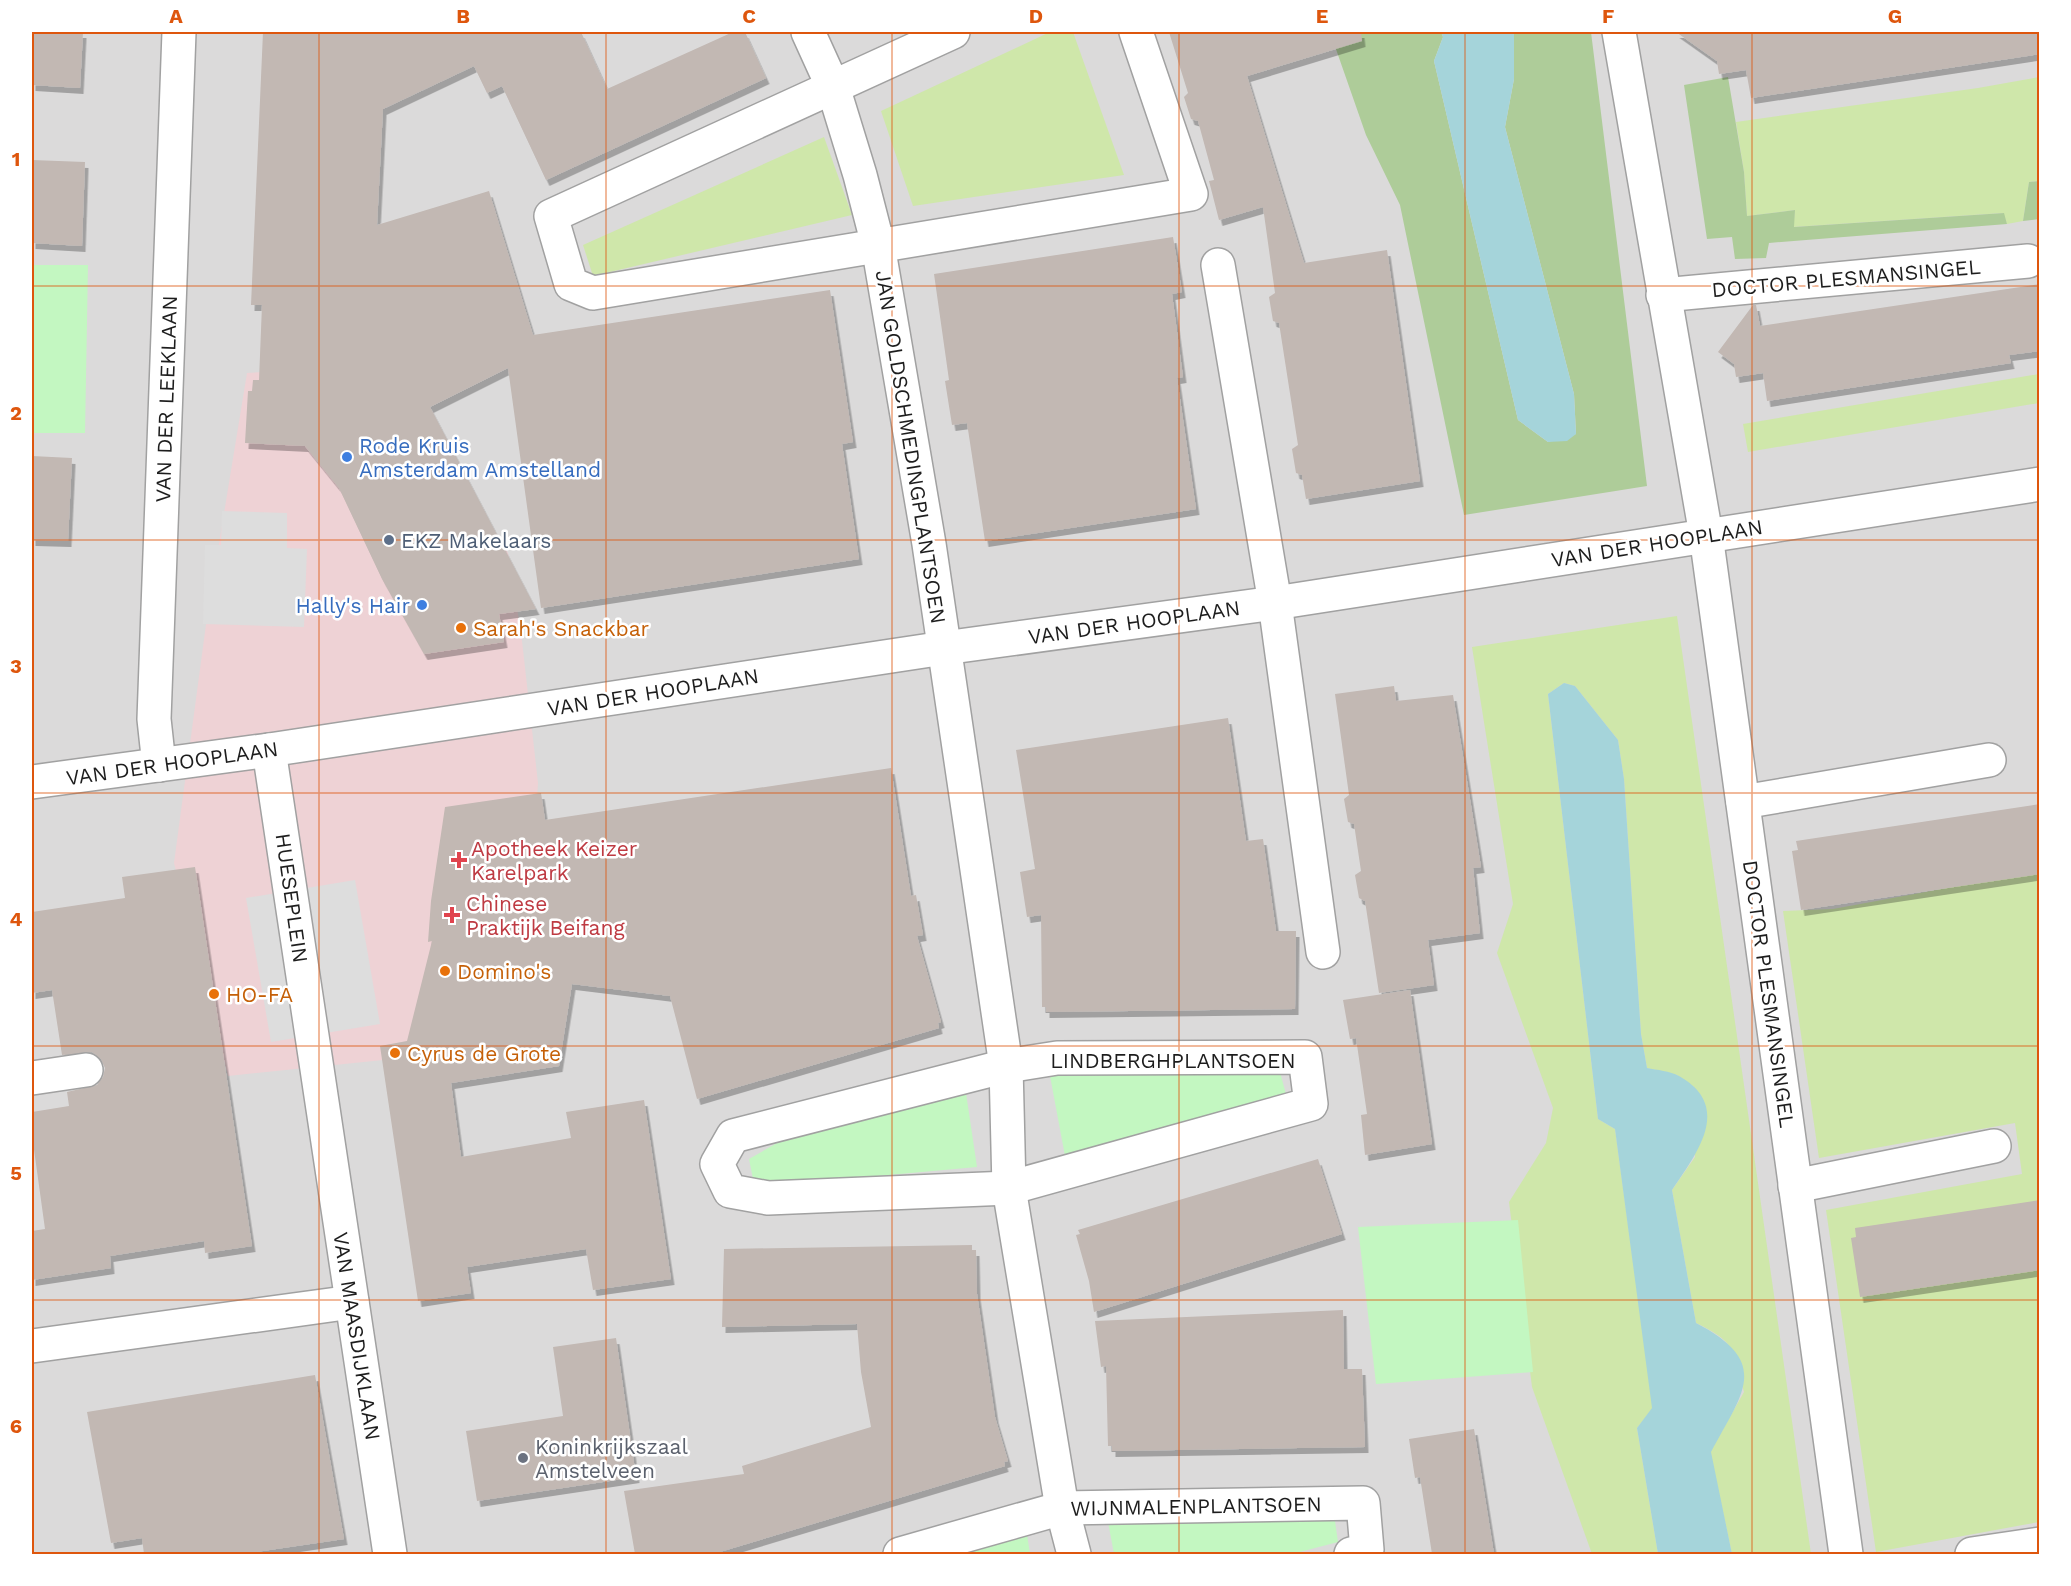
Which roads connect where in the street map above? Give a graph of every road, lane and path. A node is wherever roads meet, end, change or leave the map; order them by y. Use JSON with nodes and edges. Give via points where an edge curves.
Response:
{"nodes":[{"id":1,"x":179,"y":32,"type":"edge"},
{"id":2,"x":808,"y":32,"type":"edge"},
{"id":3,"x":953,"y":32,"type":"edge"},
{"id":4,"x":1136,"y":32,"type":"edge"},
{"id":5,"x":1619,"y":32,"type":"edge"},
{"id":6,"x":833,"y":87,"type":"junction"},
{"id":7,"x":879,"y":245,"type":"junction"},
{"id":8,"x":2028,"y":261,"type":"dead end"},
{"id":9,"x":1218,"y":265,"type":"dead end"},
{"id":10,"x":1663,"y":295,"type":"junction"},
{"id":11,"x":2040,"y":484,"type":"edge"},
{"id":12,"x":1706,"y":535,"type":"junction"},
{"id":13,"x":1275,"y":603,"type":"junction"},
{"id":14,"x":944,"y":648,"type":"junction"},
{"id":15,"x":269,"y":750,"type":"junction"},
{"id":16,"x":1989,"y":760,"type":"dead end"},
{"id":17,"x":159,"y":765,"type":"junction"},
{"id":18,"x":32,"y":782,"type":"edge"},
{"id":19,"x":1743,"y":802,"type":"junction"},
{"id":20,"x":1323,"y":952,"type":"dead end"},
{"id":21,"x":1006,"y":1066,"type":"junction"},
{"id":22,"x":86,"y":1070,"type":"dead end"},
{"id":23,"x":32,"y":1078,"type":"edge"},
{"id":24,"x":324,"y":1118,"type":"joint"},
{"id":25,"x":1994,"y":1146,"type":"dead end"},
{"id":26,"x":1795,"y":1186,"type":"junction"},
{"id":27,"x":1009,"y":1188,"type":"junction"},
{"id":28,"x":352,"y":1302,"type":"junction"},
{"id":29,"x":32,"y":1346,"type":"edge"},
{"id":30,"x":1062,"y":1508,"type":"junction"},
{"id":31,"x":2040,"y":1545,"type":"edge"},
{"id":32,"x":390,"y":1554,"type":"edge"},
{"id":33,"x":900,"y":1554,"type":"edge"},
{"id":34,"x":1074,"y":1554,"type":"edge"},
{"id":35,"x":1352,"y":1554,"type":"edge"},
{"id":36,"x":1846,"y":1554,"type":"edge"},
{"id":37,"x":1972,"y":1554,"type":"edge"}],
"edges":[{"from":1,"to":17,"type":"street","name":"VAN DER LEEKLAAN","via":[[154,719]]},
{"from":2,"to":6,"type":"street","name":"JAN GOLDSCHMEDINGPLANTSOEN"},
{"from":3,"to":6,"type":"street","name":"JAN GOLDSCHMEDINGPLANTSOEN"},
{"from":4,"to":7,"type":"street","name":"JAN GOLDSCHMEDINGPLANTSOEN","via":[[1191,194]]},
{"from":5,"to":10,"type":"street","name":"DOCTOR PLESMANSINGEL"},
{"from":6,"to":7,"type":"street","name":"JAN GOLDSCHMEDINGPLANTSOEN"},
{"from":6,"to":7,"type":"street","name":"JAN GOLDSCHMEDINGPLANTSOEN","via":[[551,216],[567,273],[571,284],[593,293]]},
{"from":7,"to":14,"type":"street","name":"JAN GOLDSCHMEDINGPLANTSOEN"},
{"from":8,"to":10,"type":"street","name":"DOCTOR PLESMANSINGEL"},
{"from":9,"to":13,"type":"street"},
{"from":10,"to":12,"type":"street","name":"DOCTOR PLESMANSINGEL"},
{"from":11,"to":12,"type":"street","name":"VAN DER HOOPLAAN"},
{"from":12,"to":13,"type":"street","name":"VAN DER HOOPLAAN"},
{"from":12,"to":19,"type":"street","name":"DOCTOR PLESMANSINGEL"},
{"from":13,"to":14,"type":"street","name":"VAN DER HOOPLAAN"},
{"from":13,"to":20,"type":"street"},
{"from":14,"to":15,"type":"street","name":"VAN DER HOOPLAAN"},
{"from":14,"to":21,"type":"street"},
{"from":15,"to":17,"type":"street","name":"VAN DER HOOPLAAN"},
{"from":15,"to":24,"type":"street","name":"HUESEPLEIN"},
{"from":16,"to":19,"type":"street"},
{"from":17,"to":18,"type":"street","name":"VAN DER HOOPLAAN"},
{"from":19,"to":26,"type":"street","name":"DOCTOR PLESMANSINGEL"},
{"from":21,"to":27,"type":"street"},
{"from":21,"to":27,"type":"street","name":"LINDBERGHPLANTSOEN","via":[[733,1136],[717,1164],[730,1191],[768,1198]]},
{"from":21,"to":27,"type":"street","name":"LINDBERGHPLANTSOEN","via":[[1057,1058],[1305,1057],[1311,1104]]},
{"from":22,"to":23,"type":"street"},
{"from":24,"to":28,"type":"street","name":"VAN MAASDIJKLAAN"},
{"from":25,"to":26,"type":"street"},
{"from":26,"to":36,"type":"street","name":"DOCTOR PLESMANSINGEL"},
{"from":27,"to":30,"type":"street"},
{"from":28,"to":29,"type":"street"},
{"from":28,"to":32,"type":"street","name":"VAN MAASDIJKLAAN"},
{"from":30,"to":33,"type":"street","name":"WIJNMALENPLANTSOEN"},
{"from":30,"to":34,"type":"street"},
{"from":30,"to":35,"type":"street","name":"WIJNMALENPLANTSOEN","via":[[1363,1503],[1367,1550]]},
{"from":31,"to":37,"type":"street"}]}
